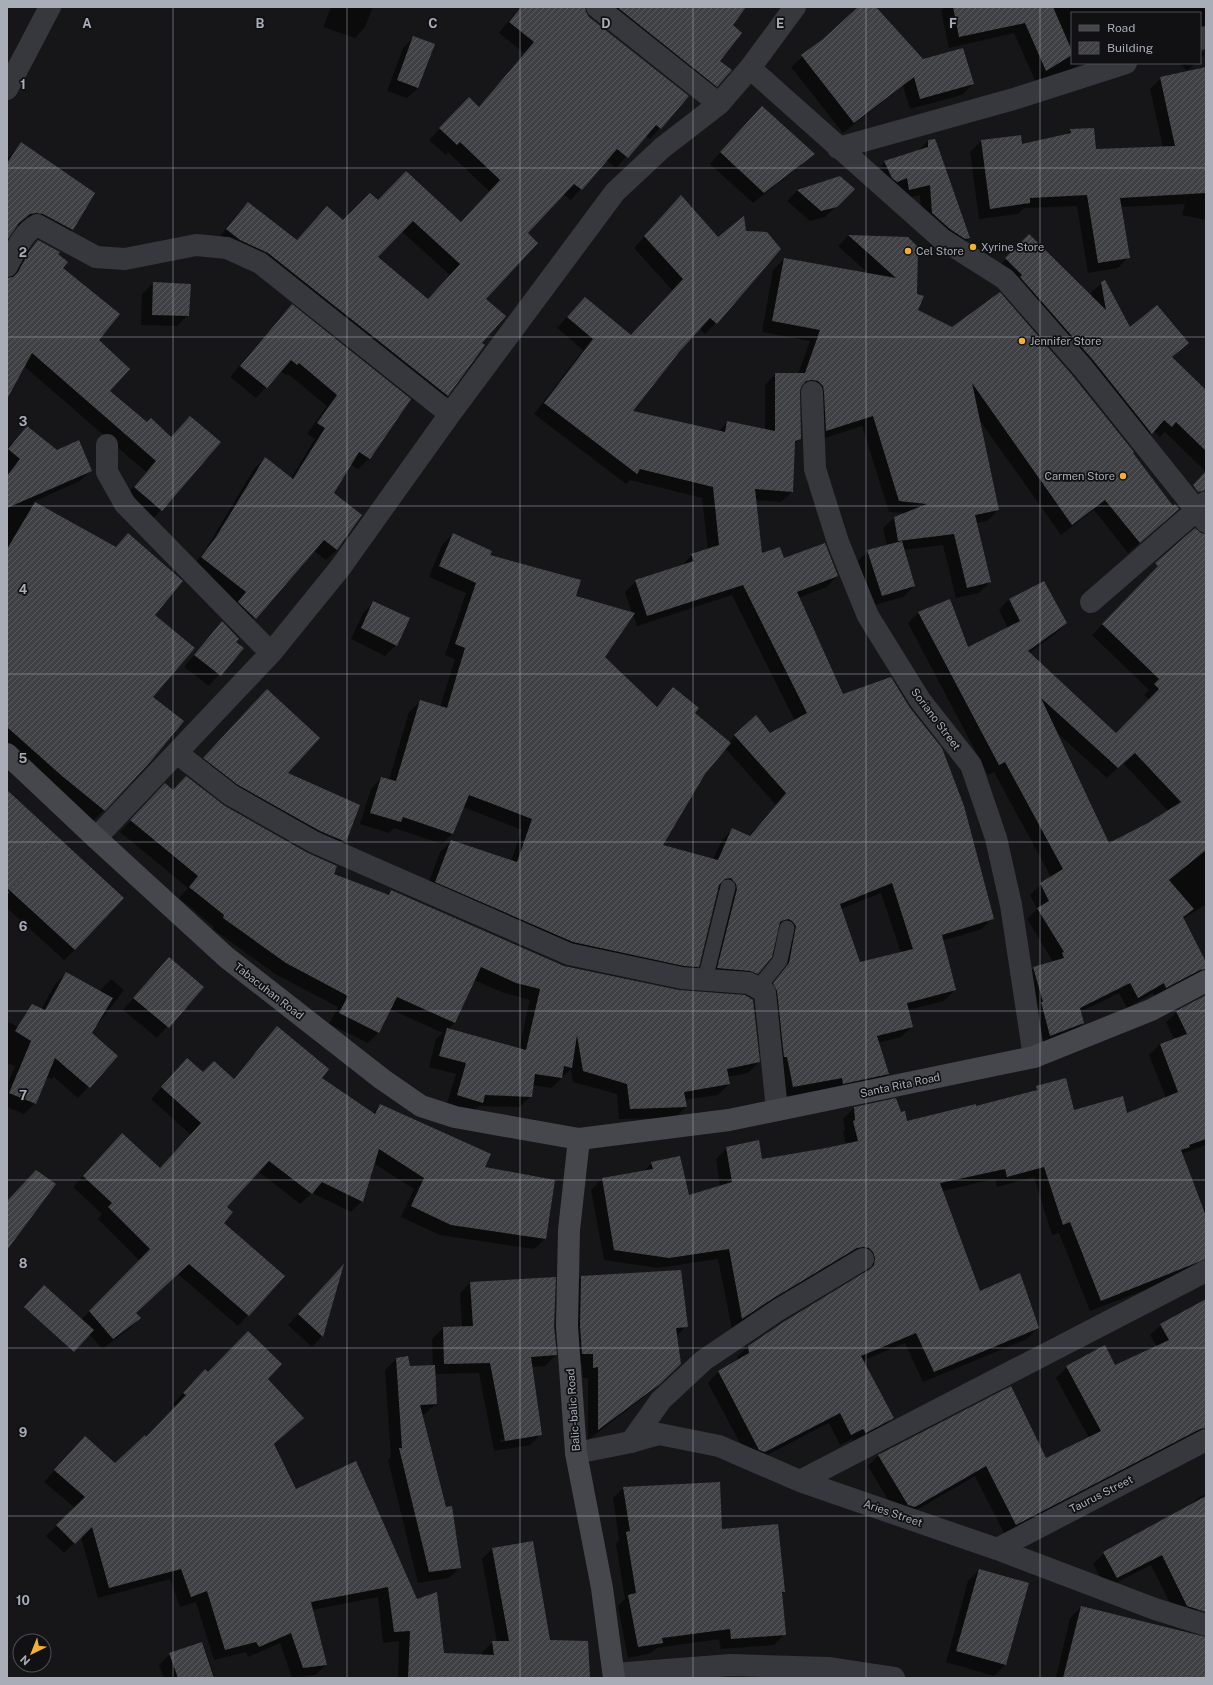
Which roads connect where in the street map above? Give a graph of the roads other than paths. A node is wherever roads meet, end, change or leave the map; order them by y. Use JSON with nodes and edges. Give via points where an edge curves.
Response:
{"nodes":[{"id":1,"x":50,"y":7,"type":"edge"},
{"id":2,"x":597,"y":7,"type":"edge"},
{"id":3,"x":795,"y":7,"type":"edge"},
{"id":4,"x":1123,"y":64,"type":"edge"},
{"id":5,"x":750,"y":68,"type":"junction"},
{"id":6,"x":7,"y":89,"type":"edge"},
{"id":7,"x":718,"y":104,"type":"junction"},
{"id":8,"x":838,"y":148,"type":"junction"},
{"id":9,"x":7,"y":266,"type":"edge"},
{"id":10,"x":812,"y":392,"type":"dead end"},
{"id":11,"x":450,"y":414,"type":"junction"},
{"id":12,"x":107,"y":444,"type":"dead end"},
{"id":13,"x":1202,"y":512,"type":"edge"},
{"id":14,"x":1091,"y":602,"type":"dead end"},
{"id":15,"x":271,"y":653,"type":"junction"},
{"id":16,"x":177,"y":753,"type":"junction"},
{"id":17,"x":7,"y":754,"type":"edge"},
{"id":18,"x":96,"y":838,"type":"junction"},
{"id":19,"x":728,"y":887,"type":"dead end"},
{"id":20,"x":787,"y":928,"type":"dead end"},
{"id":21,"x":705,"y":980,"type":"junction"},
{"id":22,"x":1206,"y":981,"type":"edge"},
{"id":23,"x":758,"y":988,"type":"junction"},
{"id":24,"x":1034,"y":1057,"type":"junction"},
{"id":25,"x":778,"y":1110,"type":"junction"},
{"id":26,"x":580,"y":1139,"type":"junction"},
{"id":27,"x":863,"y":1259,"type":"dead end"},
{"id":28,"x":1206,"y":1271,"type":"edge"},
{"id":29,"x":1206,"y":1440,"type":"edge"},
{"id":30,"x":631,"y":1442,"type":"junction"},
{"id":31,"x":576,"y":1453,"type":"junction"},
{"id":32,"x":800,"y":1481,"type":"junction"},
{"id":33,"x":997,"y":1549,"type":"junction"},
{"id":34,"x":1206,"y":1625,"type":"edge"},
{"id":35,"x":741,"y":1672,"type":"edge"},
{"id":36,"x":614,"y":1676,"type":"edge"},
{"id":37,"x":894,"y":1678,"type":"edge"}],
"edges":[{"from":1,"to":6,"type":"street"},
{"from":2,"to":7,"type":"street"},
{"from":3,"to":5,"type":"street"},
{"from":4,"to":8,"type":"street","via":[[1017,98]]},
{"from":5,"to":7,"type":"street"},
{"from":5,"to":8,"type":"street"},
{"from":7,"to":11,"type":"street","via":[[662,148],[615,192]]},
{"from":8,"to":13,"type":"street","via":[[942,239],[1005,278]]},
{"from":9,"to":11,"type":"street","via":[[23,239],[32,228],[38,226],[96,257],[125,259],[196,245],[227,248],[260,263]]},
{"from":10,"to":24,"type":"street","name":"Soriano Street","via":[[815,469],[838,542],[868,616],[920,700],[971,765],[996,838],[1011,905]]},
{"from":11,"to":15,"type":"street","via":[[340,568]]},
{"from":12,"to":15,"type":"street","via":[[107,472],[125,504]]},
{"from":13,"to":14,"type":"street"},
{"from":15,"to":16,"type":"street"},
{"from":16,"to":18,"type":"street"},
{"from":16,"to":21,"type":"street","via":[[232,795],[314,842],[568,954],[682,978]]},
{"from":17,"to":18,"type":"main road","name":"Tabacuhan Road"},
{"from":18,"to":26,"type":"main road","name":"Tabacuhan Road","via":[[226,957],[382,1079],[421,1106],[455,1117]]},
{"from":19,"to":21,"type":"lane"},
{"from":20,"to":23,"type":"lane","via":[[780,962]]},
{"from":21,"to":23,"type":"street","via":[[749,984]]},
{"from":22,"to":24,"type":"main road","name":"Santa Rita Road","via":[[1151,1010]]},
{"from":23,"to":25,"type":"street","via":[[766,992]]},
{"from":24,"to":25,"type":"main road","name":"Santa Rita Road"},
{"from":25,"to":26,"type":"main road","name":"Santa Rita Road","via":[[729,1120]]},
{"from":26,"to":31,"type":"main road","name":"Balic-balic Road","via":[[569,1230],[567,1326]]},
{"from":27,"to":30,"type":"street","via":[[778,1310],[704,1360],[661,1400]]},
{"from":28,"to":32,"type":"street"},
{"from":29,"to":33,"type":"street","name":"Taurus Street"},
{"from":30,"to":31,"type":"street","name":"Aries Street"},
{"from":30,"to":32,"type":"street","name":"Aries Street","via":[[659,1434],[719,1446]]},
{"from":31,"to":36,"type":"main road","name":"Balic-balic Road","via":[[602,1588]]},
{"from":32,"to":33,"type":"street","name":"Aries Street"},
{"from":33,"to":34,"type":"street","name":"Aries Street","via":[[1155,1609]]},
{"from":35,"to":36,"type":"street","via":[[731,1665]]},
{"from":35,"to":37,"type":"street","via":[[828,1668]]}]}
